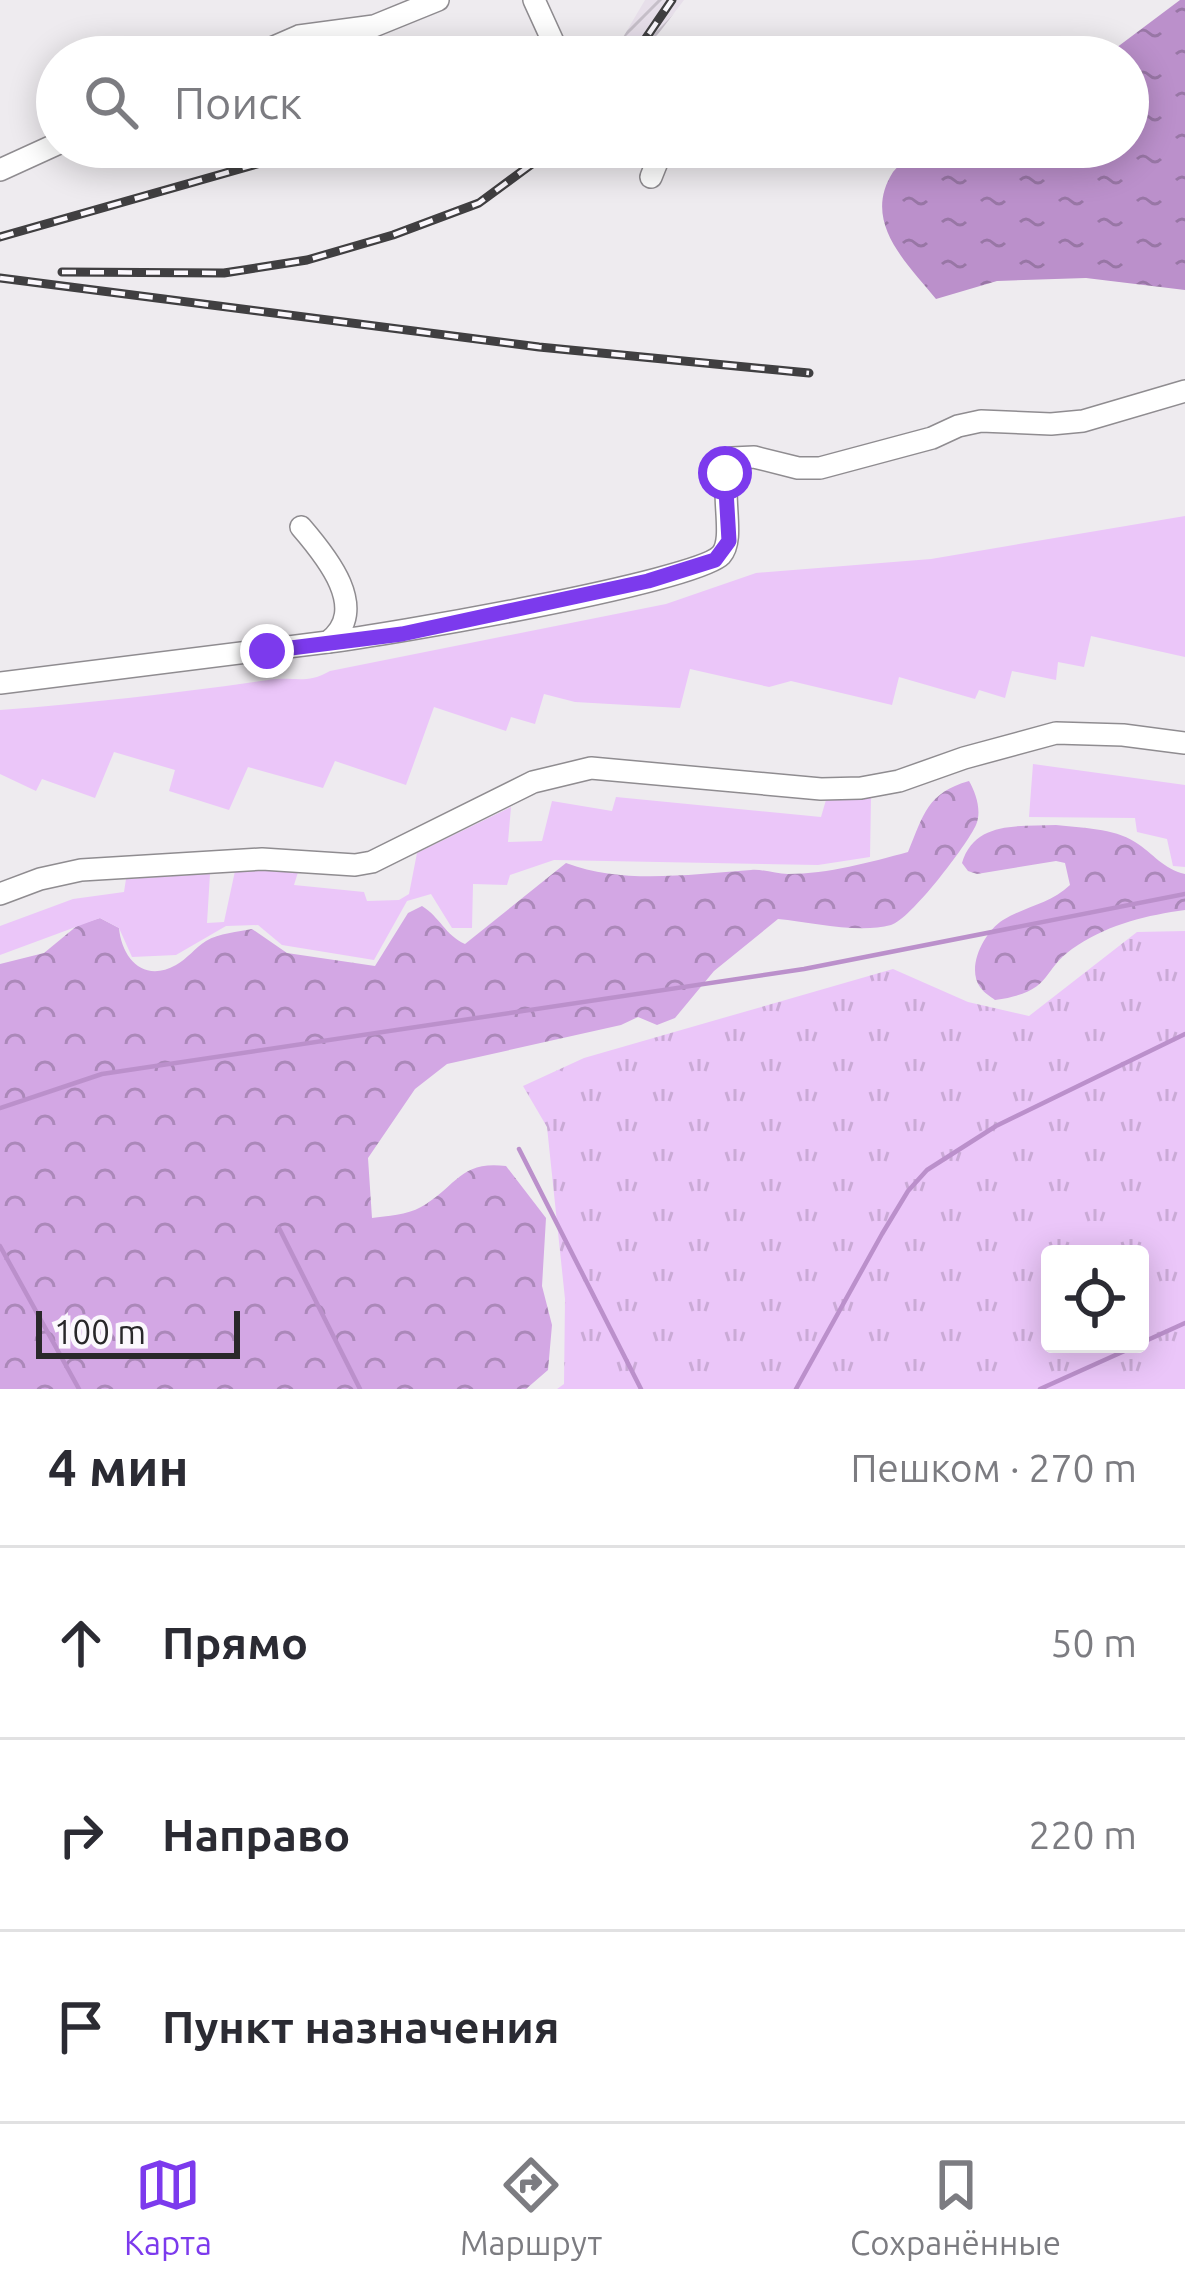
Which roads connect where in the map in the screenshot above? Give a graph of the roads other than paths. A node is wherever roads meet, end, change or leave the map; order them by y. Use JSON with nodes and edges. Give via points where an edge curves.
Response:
{"nodes":[{"id":1,"x":438,"y":0,"type":"edge"},
{"id":2,"x":534,"y":0,"type":"edge"},
{"id":3,"x":296,"y":36,"type":"edge"},
{"id":4,"x":550,"y":36,"type":"edge"},
{"id":5,"x":36,"y":154,"type":"edge"},
{"id":6,"x":655,"y":168,"type":"edge"},
{"id":7,"x":0,"y":170,"type":"edge"},
{"id":8,"x":651,"y":177,"type":"dead end"},
{"id":9,"x":1185,"y":391,"type":"edge"},
{"id":10,"x":301,"y":527,"type":"dead end"},
{"id":11,"x":328,"y":642,"type":"junction"},
{"id":12,"x":0,"y":683,"type":"edge"},
{"id":13,"x":1185,"y":743,"type":"edge"},
{"id":14,"x":0,"y":894,"type":"edge"}],
"edges":[{"from":1,"to":3,"type":"street","via":[[374,26]]},
{"from":2,"to":4,"type":"street"},
{"from":5,"to":7,"type":"street"},
{"from":6,"to":8,"type":"street"},
{"from":9,"to":11,"type":"street","via":[[1083,421],[958,426],[820,468],[732,458],[725,473],[729,541],[715,560],[402,634]]},
{"from":10,"to":11,"type":"street","via":[[344,596],[340,634]]},
{"from":11,"to":12,"type":"street"},
{"from":13,"to":14,"type":"street","via":[[1056,733],[861,788],[591,768],[532,782],[373,862],[262,859],[81,870]]}]}
